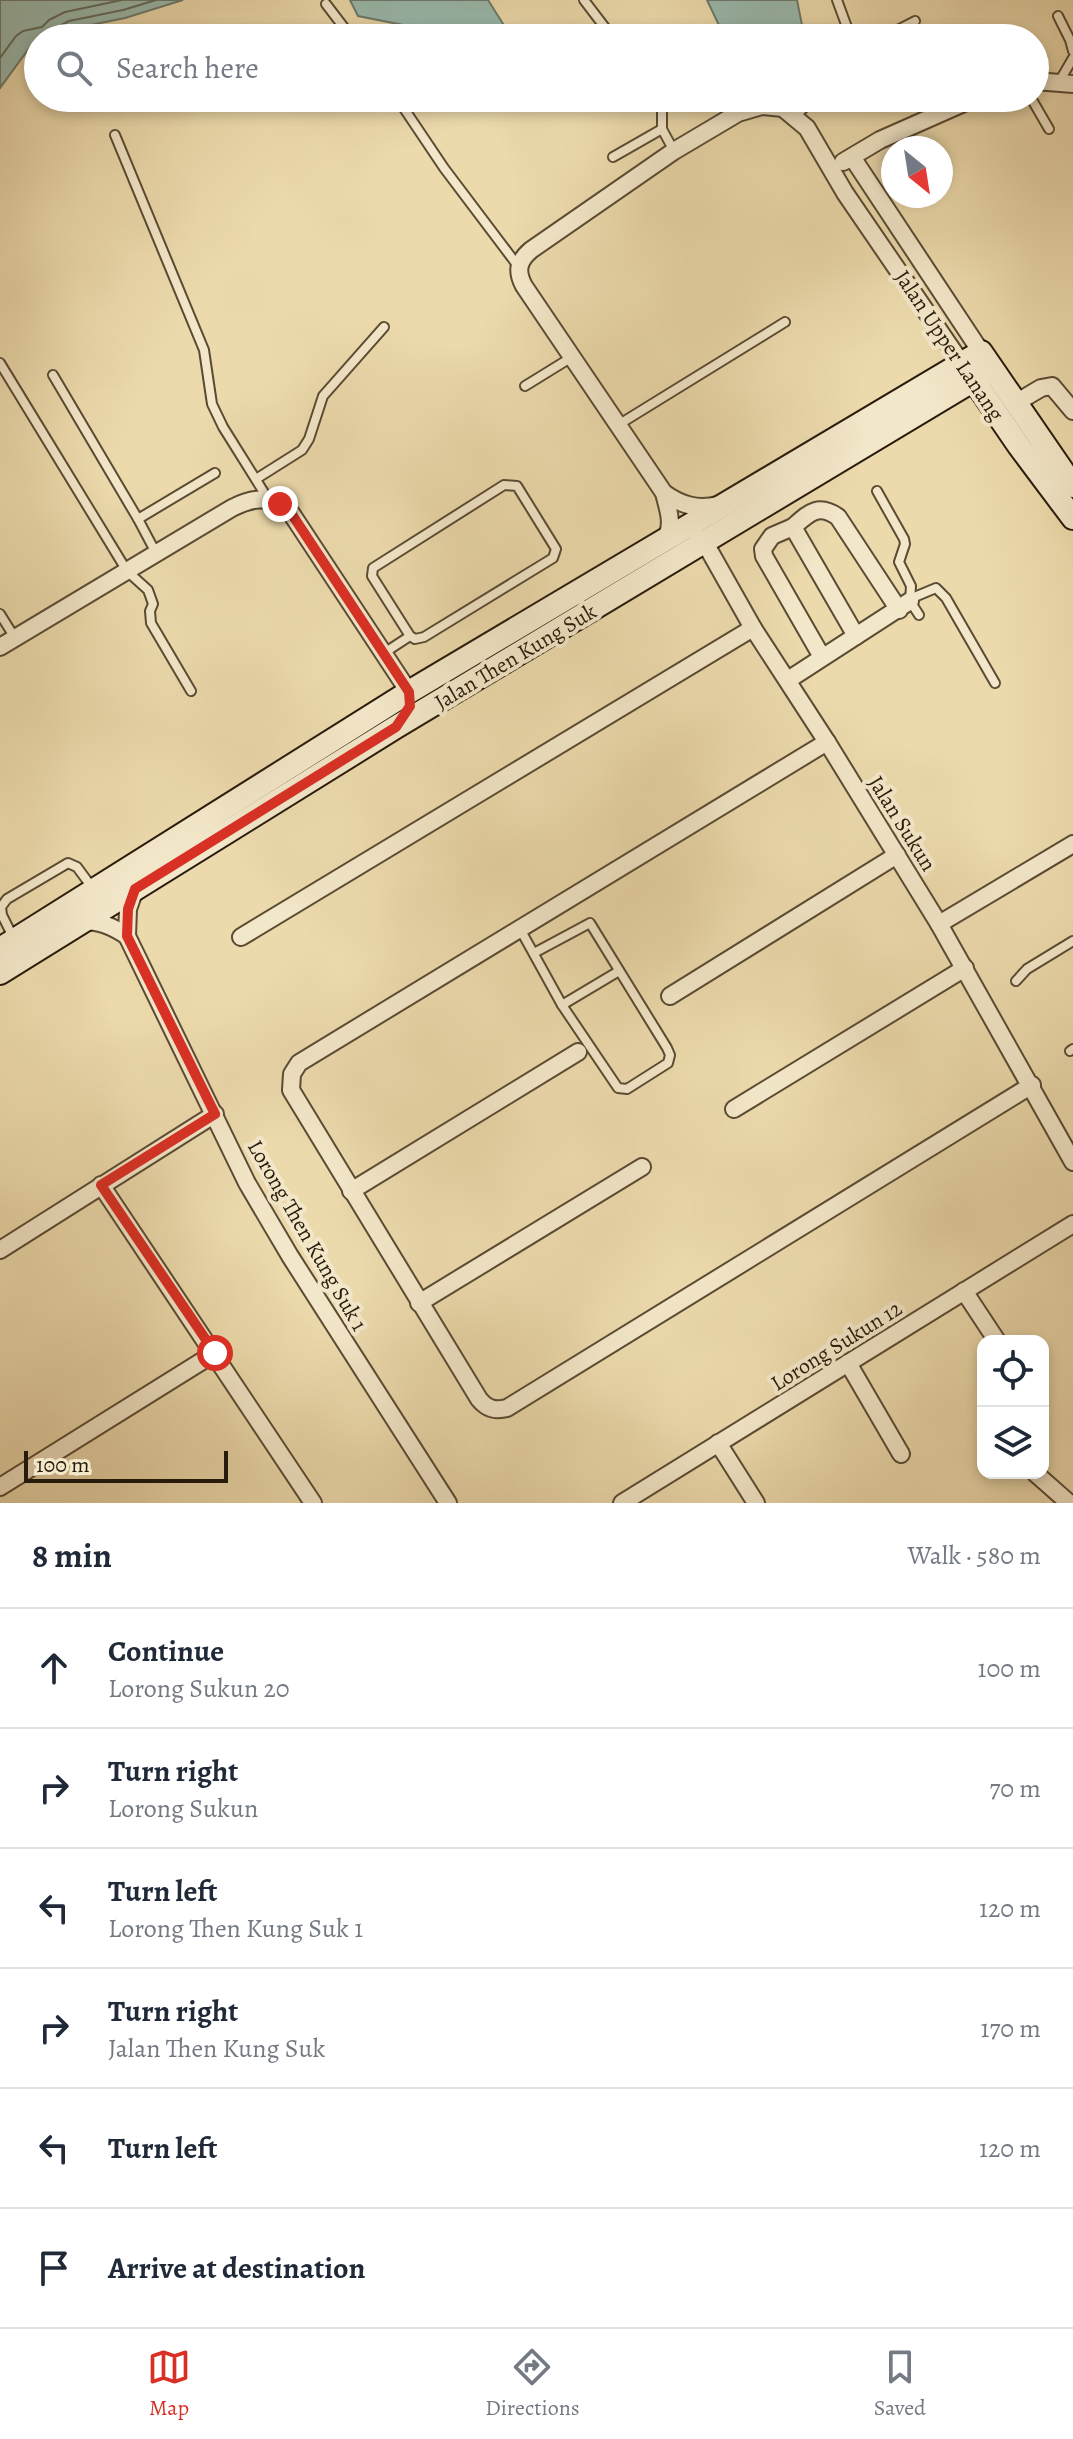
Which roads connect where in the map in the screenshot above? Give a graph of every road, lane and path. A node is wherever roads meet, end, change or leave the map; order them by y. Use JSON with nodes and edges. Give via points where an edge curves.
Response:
{"nodes":[{"id":1,"x":584,"y":0,"type":"edge"},
{"id":2,"x":837,"y":0,"type":"edge"},
{"id":3,"x":326,"y":4,"type":"dead end"},
{"id":4,"x":1058,"y":16,"type":"dead end"},
{"id":5,"x":915,"y":21,"type":"dead end"},
{"id":6,"x":341,"y":24,"type":"edge"},
{"id":7,"x":602,"y":24,"type":"edge"},
{"id":8,"x":846,"y":24,"type":"edge"},
{"id":9,"x":909,"y":24,"type":"edge"},
{"id":10,"x":1073,"y":51,"type":"edge"},
{"id":11,"x":1073,"y":58,"type":"edge"},
{"id":12,"x":1066,"y":83,"type":"edge"},
{"id":13,"x":406,"y":112,"type":"edge"},
{"id":14,"x":662,"y":112,"type":"edge"},
{"id":15,"x":741,"y":112,"type":"edge"},
{"id":16,"x":788,"y":112,"type":"edge"},
{"id":17,"x":799,"y":112,"type":"edge"},
{"id":18,"x":943,"y":112,"type":"edge"},
{"id":19,"x":1039,"y":112,"type":"edge"},
{"id":20,"x":794,"y":117,"type":"junction"},
{"id":21,"x":662,"y":129,"type":"junction"},
{"id":22,"x":1049,"y":129,"type":"dead end"},
{"id":23,"x":115,"y":135,"type":"dead end"},
{"id":24,"x":674,"y":151,"type":"junction"},
{"id":25,"x":613,"y":157,"type":"dead end"},
{"id":26,"x":852,"y":157,"type":"junction"},
{"id":27,"x":832,"y":168,"type":"junction"},
{"id":28,"x":518,"y":267,"type":"junction"},
{"id":29,"x":785,"y":322,"type":"dead end"},
{"id":30,"x":384,"y":327,"type":"dead end"},
{"id":31,"x":572,"y":357,"type":"junction"},
{"id":32,"x":0,"y":363,"type":"edge"},
{"id":33,"x":977,"y":366,"type":"junction"},
{"id":34,"x":53,"y":375,"type":"dead end"},
{"id":35,"x":525,"y":386,"type":"dead end"},
{"id":36,"x":1014,"y":404,"type":"junction"},
{"id":37,"x":1073,"y":411,"type":"edge"},
{"id":38,"x":618,"y":425,"type":"junction"},
{"id":39,"x":215,"y":473,"type":"dead end"},
{"id":40,"x":256,"y":479,"type":"junction"},
{"id":41,"x":1073,"y":486,"type":"edge"},
{"id":42,"x":877,"y":491,"type":"dead end"},
{"id":43,"x":664,"y":493,"type":"junction"},
{"id":44,"x":268,"y":499,"type":"junction"},
{"id":45,"x":730,"y":502,"type":"junction"},
{"id":46,"x":1073,"y":518,"type":"edge"},
{"id":47,"x":138,"y":519,"type":"junction"},
{"id":48,"x":793,"y":527,"type":"junction"},
{"id":49,"x":668,"y":538,"type":"junction"},
{"id":50,"x":705,"y":543,"type":"junction"},
{"id":51,"x":156,"y":553,"type":"junction"},
{"id":52,"x":127,"y":571,"type":"junction"},
{"id":53,"x":910,"y":606,"type":"junction"},
{"id":54,"x":0,"y":614,"type":"edge"},
{"id":55,"x":753,"y":628,"type":"junction"},
{"id":56,"x":410,"y":636,"type":"junction"},
{"id":57,"x":856,"y":636,"type":"junction"},
{"id":58,"x":15,"y":638,"type":"junction"},
{"id":59,"x":0,"y":647,"type":"edge"},
{"id":60,"x":384,"y":653,"type":"junction"},
{"id":61,"x":822,"y":657,"type":"junction"},
{"id":62,"x":788,"y":680,"type":"junction"},
{"id":63,"x":995,"y":683,"type":"dead end"},
{"id":64,"x":458,"y":690,"type":"junction"},
{"id":65,"x":191,"y":691,"type":"dead end"},
{"id":66,"x":409,"y":692,"type":"junction"},
{"id":67,"x":396,"y":727,"type":"junction"},
{"id":68,"x":827,"y":742,"type":"junction"},
{"id":69,"x":1073,"y":844,"type":"edge"},
{"id":70,"x":897,"y":855,"type":"junction"},
{"id":71,"x":135,"y":889,"type":"junction"},
{"id":72,"x":94,"y":890,"type":"junction"},
{"id":73,"x":80,"y":921,"type":"junction"},
{"id":74,"x":939,"y":924,"type":"junction"},
{"id":75,"x":520,"y":929,"type":"junction"},
{"id":76,"x":127,"y":936,"type":"junction"},
{"id":77,"x":241,"y":937,"type":"dead end"},
{"id":78,"x":1073,"y":941,"type":"edge"},
{"id":79,"x":7,"y":944,"type":"edge"},
{"id":80,"x":534,"y":953,"type":"junction"},
{"id":81,"x":965,"y":968,"type":"junction"},
{"id":82,"x":619,"y":971,"type":"junction"},
{"id":83,"x":0,"y":973,"type":"edge"},
{"id":84,"x":1016,"y":981,"type":"dead end"},
{"id":85,"x":670,"y":996,"type":"dead end"},
{"id":86,"x":562,"y":1005,"type":"junction"},
{"id":87,"x":578,"y":1052,"type":"dead end"},
{"id":88,"x":1032,"y":1085,"type":"junction"},
{"id":89,"x":734,"y":1109,"type":"dead end"},
{"id":90,"x":215,"y":1114,"type":"junction"},
{"id":91,"x":1073,"y":1162,"type":"edge"},
{"id":92,"x":642,"y":1167,"type":"dead end"},
{"id":93,"x":101,"y":1185,"type":"junction"},
{"id":94,"x":351,"y":1191,"type":"junction"},
{"id":95,"x":1073,"y":1224,"type":"edge"},
{"id":96,"x":0,"y":1250,"type":"edge"},
{"id":97,"x":964,"y":1291,"type":"junction"},
{"id":98,"x":419,"y":1303,"type":"junction"},
{"id":99,"x":993,"y":1335,"type":"edge"},
{"id":100,"x":215,"y":1353,"type":"junction"},
{"id":101,"x":848,"y":1363,"type":"junction"},
{"id":102,"x":718,"y":1443,"type":"junction"},
{"id":103,"x":901,"y":1454,"type":"dead end"},
{"id":104,"x":1042,"y":1479,"type":"edge"},
{"id":105,"x":0,"y":1487,"type":"edge"},
{"id":106,"x":313,"y":1503,"type":"edge"},
{"id":107,"x":448,"y":1503,"type":"edge"},
{"id":108,"x":622,"y":1503,"type":"edge"},
{"id":109,"x":756,"y":1503,"type":"edge"},
{"id":110,"x":1069,"y":1503,"type":"edge"}],
"edges":[{"from":1,"to":7,"type":"lane"},
{"from":2,"to":8,"type":"lane"},
{"from":3,"to":6,"type":"lane"},
{"from":4,"to":10,"type":"lane"},
{"from":5,"to":9,"type":"lane"},
{"from":11,"to":12,"type":"lane"},
{"from":13,"to":28,"type":"lane"},
{"from":14,"to":21,"type":"lane"},
{"from":15,"to":24,"type":"street"},
{"from":16,"to":20,"type":"street"},
{"from":17,"to":20,"type":"lane"},
{"from":18,"to":26,"type":"street"},
{"from":19,"to":22,"type":"lane"},
{"from":20,"to":27,"type":"street","name":"Jalan Upper Lanang"},
{"from":21,"to":24,"type":"lane"},
{"from":21,"to":25,"type":"lane"},
{"from":23,"to":40,"type":"lane","via":[[204,350],[212,404]]},
{"from":24,"to":28,"type":"street","via":[[531,250]]},
{"from":26,"to":27,"type":"street"},
{"from":26,"to":33,"type":"street","name":"Jalan Upper Lanang"},
{"from":27,"to":33,"type":"street","name":"Jalan Upper Lanang","via":[[845,193]]},
{"from":28,"to":31,"type":"street","via":[[524,286]]},
{"from":29,"to":38,"type":"lane"},
{"from":30,"to":40,"type":"lane","via":[[323,396],[302,450]]},
{"from":31,"to":35,"type":"lane"},
{"from":31,"to":38,"type":"street"},
{"from":32,"to":52,"type":"lane"},
{"from":33,"to":36,"type":"street","name":"Jalan Upper Lanang"},
{"from":33,"to":45,"type":"street","name":"Jalan Then Kung Suk"},
{"from":33,"to":46,"type":"street","name":"Jalan Upper Lanang","via":[[1019,446]]},
{"from":33,"to":50,"type":"street","name":"Jalan Then Kung Suk"},
{"from":34,"to":47,"type":"lane"},
{"from":36,"to":37,"type":"street","via":[[1052,386]]},
{"from":36,"to":41,"type":"street","name":"Jalan Upper Lanang"},
{"from":38,"to":43,"type":"street"},
{"from":39,"to":47,"type":"lane"},
{"from":40,"to":44,"type":"lane"},
{"from":42,"to":53,"type":"lane","via":[[904,539],[899,562],[911,586]]},
{"from":43,"to":45,"type":"street","via":[[693,507]]},
{"from":43,"to":49,"type":"street"},
{"from":44,"to":51,"type":"street","via":[[241,503]]},
{"from":44,"to":60,"type":"street","via":[[291,513]]},
{"from":45,"to":49,"type":"street","name":"Jalan Then Kung Suk"},
{"from":47,"to":51,"type":"lane"},
{"from":48,"to":53,"type":"street","via":[[827,509]]},
{"from":48,"to":57,"type":"street"},
{"from":48,"to":61,"type":"street","via":[[772,536],[764,556]]},
{"from":49,"to":50,"type":"street","via":[[693,536]]},
{"from":49,"to":66,"type":"street","name":"Jalan Then Kung Suk"},
{"from":50,"to":55,"type":"street","name":"Jalan Sukun"},
{"from":50,"to":64,"type":"street","name":"Jalan Then Kung Suk"},
{"from":51,"to":52,"type":"street"},
{"from":52,"to":58,"type":"street"},
{"from":52,"to":65,"type":"lane","via":[[148,590],[151,623]]},
{"from":53,"to":57,"type":"street"},
{"from":53,"to":63,"type":"lane","via":[[936,588]]},
{"from":54,"to":58,"type":"lane"},
{"from":55,"to":62,"type":"street","name":"Jalan Sukun"},
{"from":55,"to":77,"type":"street"},
{"from":56,"to":56,"type":"lane","via":[[424,637],[553,558],[556,549],[517,486],[504,485],[373,568],[372,576]]},
{"from":56,"to":60,"type":"lane"},
{"from":57,"to":61,"type":"street"},
{"from":58,"to":59,"type":"street"},
{"from":60,"to":66,"type":"street"},
{"from":61,"to":62,"type":"street"},
{"from":62,"to":68,"type":"street","name":"Jalan Sukun"},
{"from":64,"to":66,"type":"street"},
{"from":64,"to":67,"type":"street","name":"Jalan Then Kung Suk"},
{"from":66,"to":67,"type":"street","via":[[410,706]]},
{"from":66,"to":72,"type":"street","name":"Jalan Then Kung Suk"},
{"from":67,"to":71,"type":"street","name":"Jalan Then Kung Suk"},
{"from":68,"to":70,"type":"street","name":"Jalan Sukun"},
{"from":68,"to":75,"type":"street"},
{"from":69,"to":74,"type":"street"},
{"from":70,"to":74,"type":"street","name":"Jalan Sukun"},
{"from":70,"to":85,"type":"street"},
{"from":71,"to":73,"type":"street","name":"Jalan Then Kung Suk"},
{"from":71,"to":76,"type":"street"},
{"from":72,"to":79,"type":"street","name":"Jalan Then Kung Suk"},
{"from":72,"to":79,"type":"lane","via":[[68,863],[7,899],[1,907]]},
{"from":73,"to":76,"type":"street","via":[[112,926]]},
{"from":73,"to":83,"type":"street","name":"Jalan Then Kung Suk"},
{"from":74,"to":81,"type":"street","name":"Jalan Sukun"},
{"from":75,"to":80,"type":"lane"},
{"from":75,"to":94,"type":"street","via":[[296,1068],[291,1090]]},
{"from":76,"to":90,"type":"street","name":"Lorong Then Kung Suk 1"},
{"from":78,"to":84,"type":"lane"},
{"from":80,"to":82,"type":"lane","via":[[590,923]]},
{"from":80,"to":86,"type":"lane"},
{"from":81,"to":88,"type":"street","name":"Jalan Sukun"},
{"from":81,"to":89,"type":"street"},
{"from":82,"to":86,"type":"lane"},
{"from":82,"to":86,"type":"lane","via":[[670,1055],[663,1067],[627,1089],[616,1086]]},
{"from":87,"to":94,"type":"street"},
{"from":88,"to":91,"type":"street","name":"Jalan Sukun"},
{"from":88,"to":98,"type":"street","via":[[507,1408],[493,1410],[483,1404]]},
{"from":90,"to":93,"type":"street"},
{"from":90,"to":107,"type":"street","name":"Lorong Then Kung Suk 1","via":[[290,1256]]},
{"from":92,"to":98,"type":"street"},
{"from":93,"to":96,"type":"street"},
{"from":93,"to":100,"type":"street"},
{"from":94,"to":98,"type":"street"},
{"from":95,"to":97,"type":"street","name":"Lorong Sukun 12"},
{"from":97,"to":99,"type":"street"},
{"from":97,"to":101,"type":"street","name":"Lorong Sukun 12"},
{"from":100,"to":105,"type":"street"},
{"from":100,"to":106,"type":"street"},
{"from":101,"to":102,"type":"street","name":"Lorong Sukun 12"},
{"from":101,"to":103,"type":"street"},
{"from":102,"to":108,"type":"street","name":"Lorong Sukun 12"},
{"from":102,"to":109,"type":"street"},
{"from":104,"to":110,"type":"street"}]}
